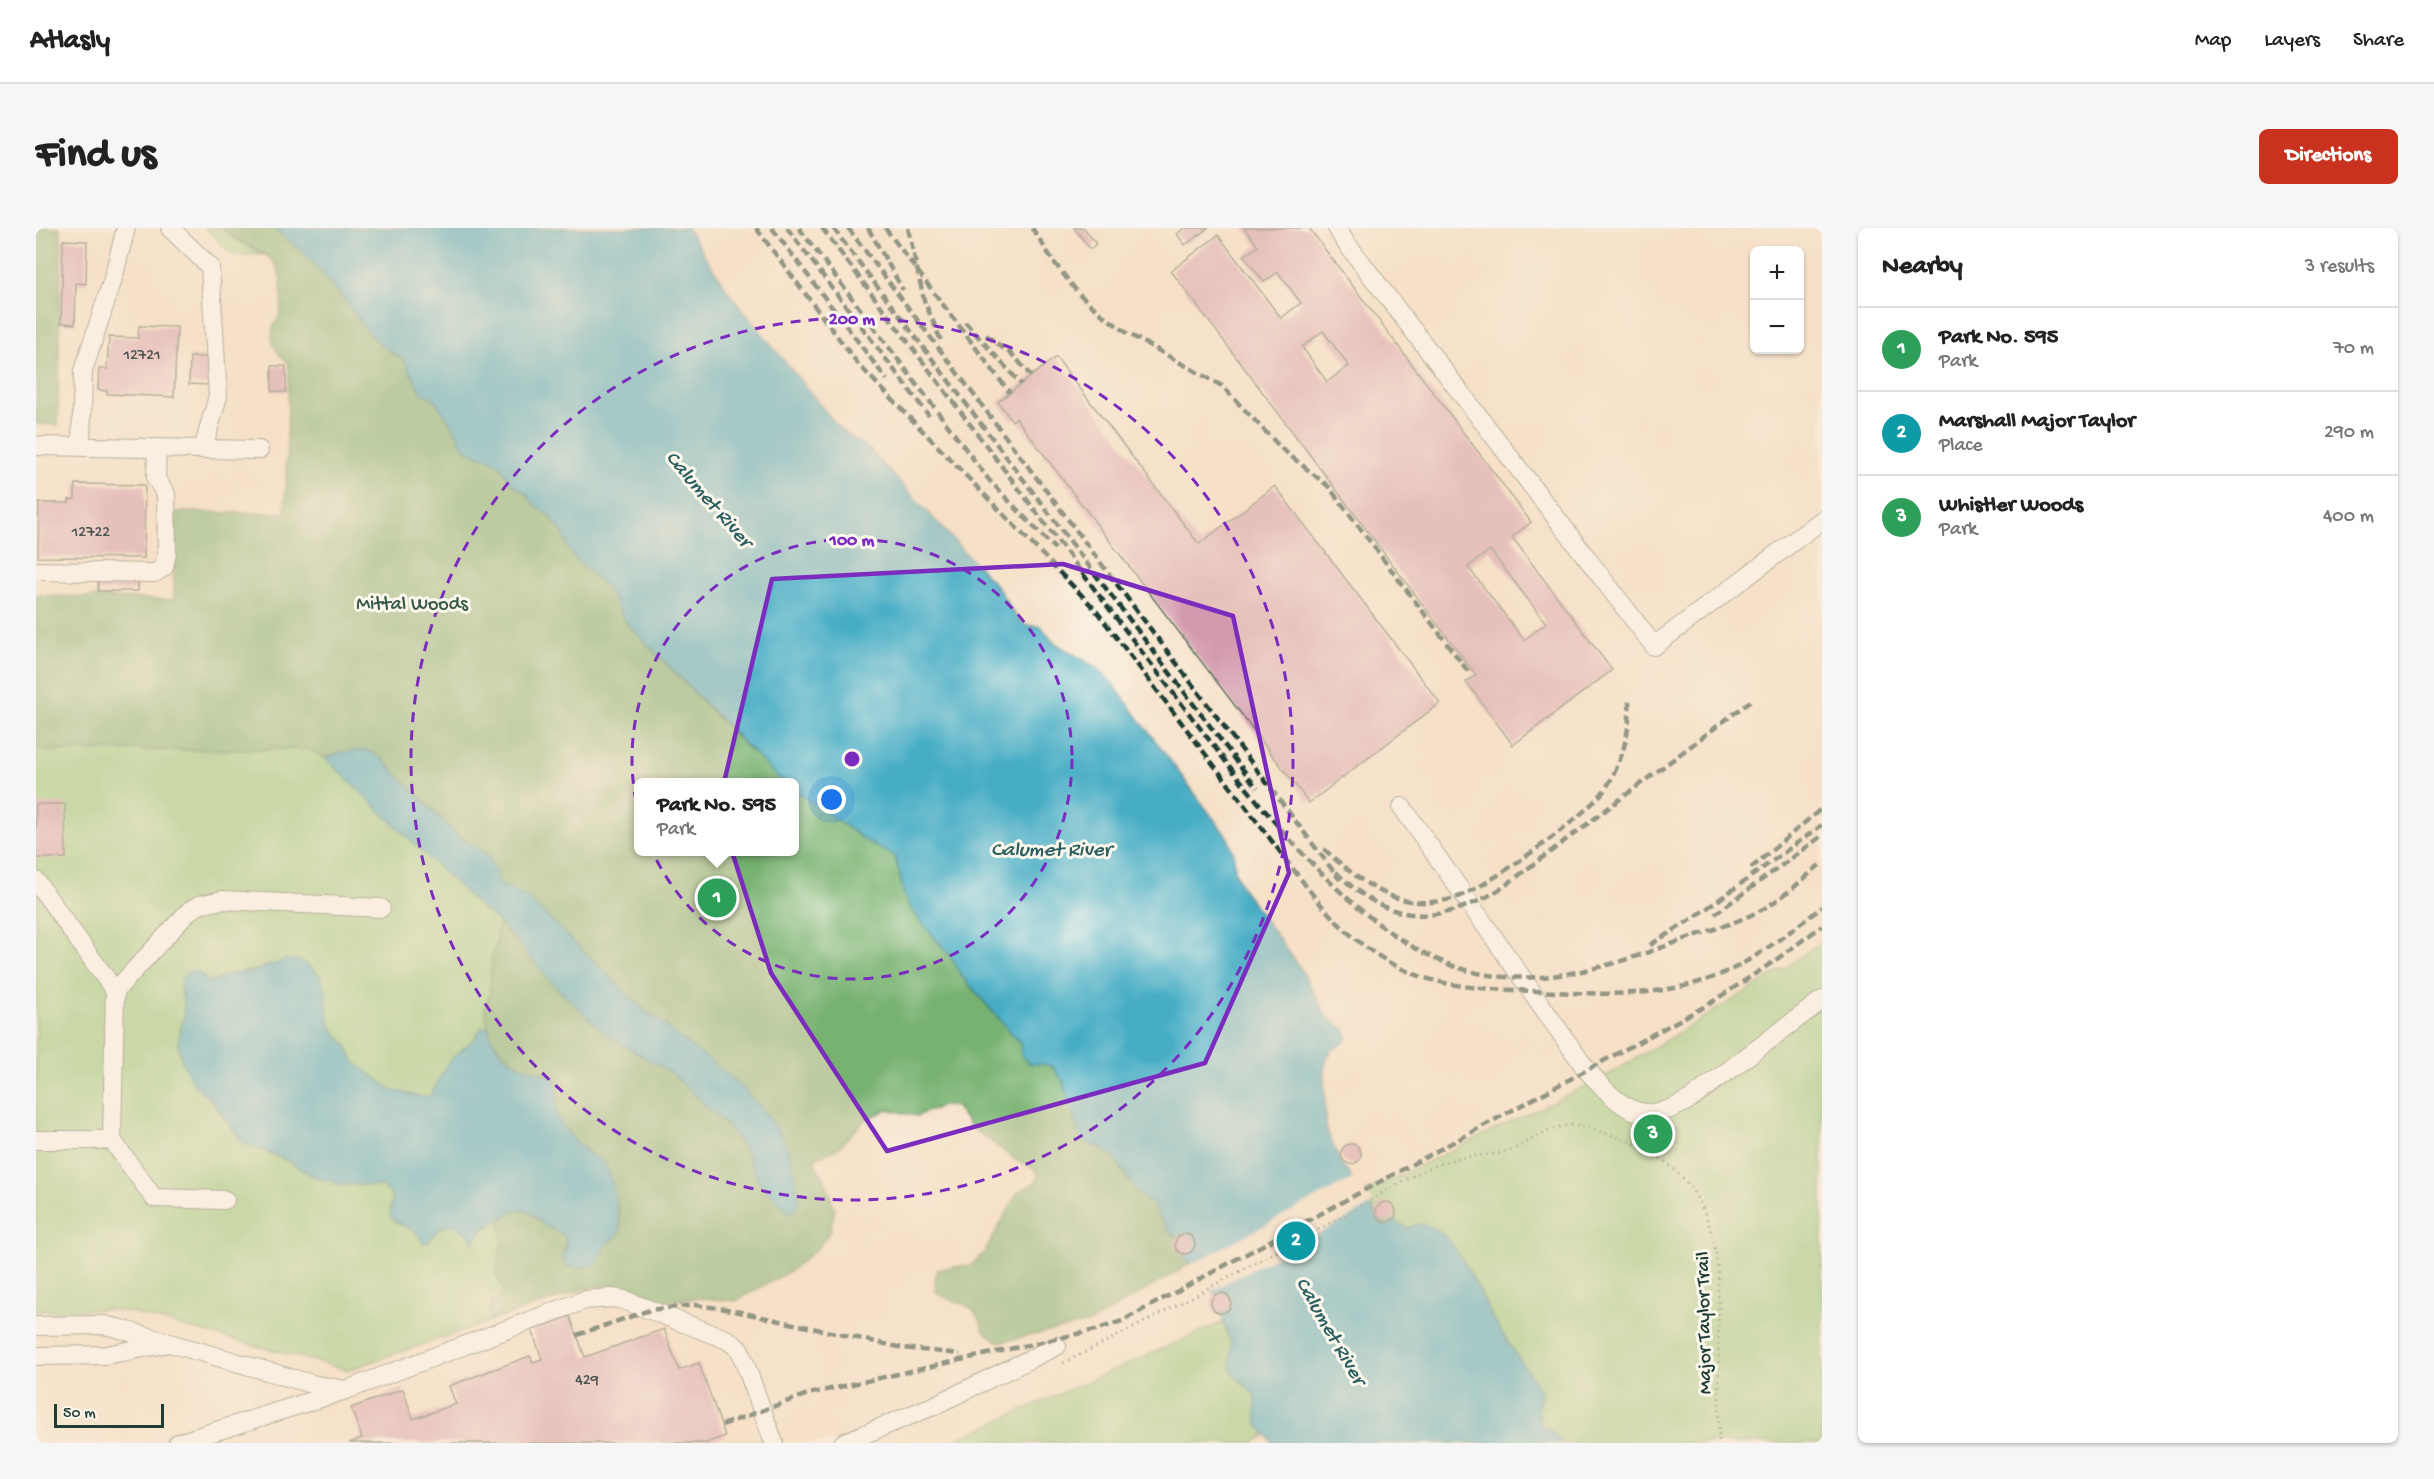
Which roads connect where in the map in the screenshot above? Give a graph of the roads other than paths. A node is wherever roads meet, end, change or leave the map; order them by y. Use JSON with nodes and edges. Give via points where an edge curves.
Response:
{"nodes":[{"id":1,"x":126,"y":228,"type":"edge"},
{"id":2,"x":170,"y":228,"type":"edge"},
{"id":3,"x":1337,"y":228,"type":"edge"},
{"id":4,"x":36,"y":446,"type":"edge"},
{"id":5,"x":81,"y":446,"type":"junction"},
{"id":6,"x":157,"y":448,"type":"junction"},
{"id":7,"x":203,"y":449,"type":"junction"},
{"id":8,"x":259,"y":450,"type":"dead end"},
{"id":9,"x":1822,"y":520,"type":"edge"},
{"id":10,"x":36,"y":571,"type":"edge"},
{"id":11,"x":1402,"y":807,"type":"dead end"},
{"id":12,"x":36,"y":882,"type":"edge"},
{"id":13,"x":381,"y":908,"type":"dead end"},
{"id":14,"x":115,"y":991,"type":"junction"},
{"id":15,"x":1822,"y":1000,"type":"edge"},
{"id":16,"x":36,"y":1140,"type":"edge"},
{"id":17,"x":112,"y":1140,"type":"junction"},
{"id":18,"x":225,"y":1200,"type":"dead end"},
{"id":19,"x":36,"y":1326,"type":"edge"},
{"id":20,"x":170,"y":1344,"type":"junction"},
{"id":21,"x":1057,"y":1346,"type":"dead end"},
{"id":22,"x":36,"y":1356,"type":"edge"},
{"id":23,"x":346,"y":1390,"type":"junction"},
{"id":24,"x":178,"y":1443,"type":"edge"},
{"id":25,"x":774,"y":1443,"type":"edge"},
{"id":26,"x":843,"y":1443,"type":"edge"}],
"edges":[{"from":1,"to":5,"type":"street","via":[[83,372]]},
{"from":2,"to":7,"type":"street","via":[[210,267],[218,396]]},
{"from":3,"to":9,"type":"street","via":[[1654,646]]},
{"from":4,"to":5,"type":"street"},
{"from":5,"to":6,"type":"street"},
{"from":6,"to":7,"type":"street"},
{"from":6,"to":10,"type":"street","via":[[156,479],[166,495],[164,567],[155,573]]},
{"from":7,"to":8,"type":"street"},
{"from":11,"to":15,"type":"street","via":[[1586,1069],[1610,1096],[1632,1110],[1653,1113],[1673,1109]]},
{"from":12,"to":14,"type":"street"},
{"from":13,"to":14,"type":"street","via":[[222,900],[199,904]]},
{"from":14,"to":17,"type":"street"},
{"from":16,"to":17,"type":"street"},
{"from":17,"to":18,"type":"street","via":[[154,1198]]},
{"from":19,"to":20,"type":"street","via":[[104,1325]]},
{"from":20,"to":22,"type":"street","via":[[106,1355]]},
{"from":20,"to":23,"type":"street"},
{"from":21,"to":26,"type":"street","via":[[933,1406]]},
{"from":23,"to":24,"type":"street"},
{"from":23,"to":25,"type":"street","via":[[585,1300],[612,1298],[728,1340],[740,1350]]}]}
